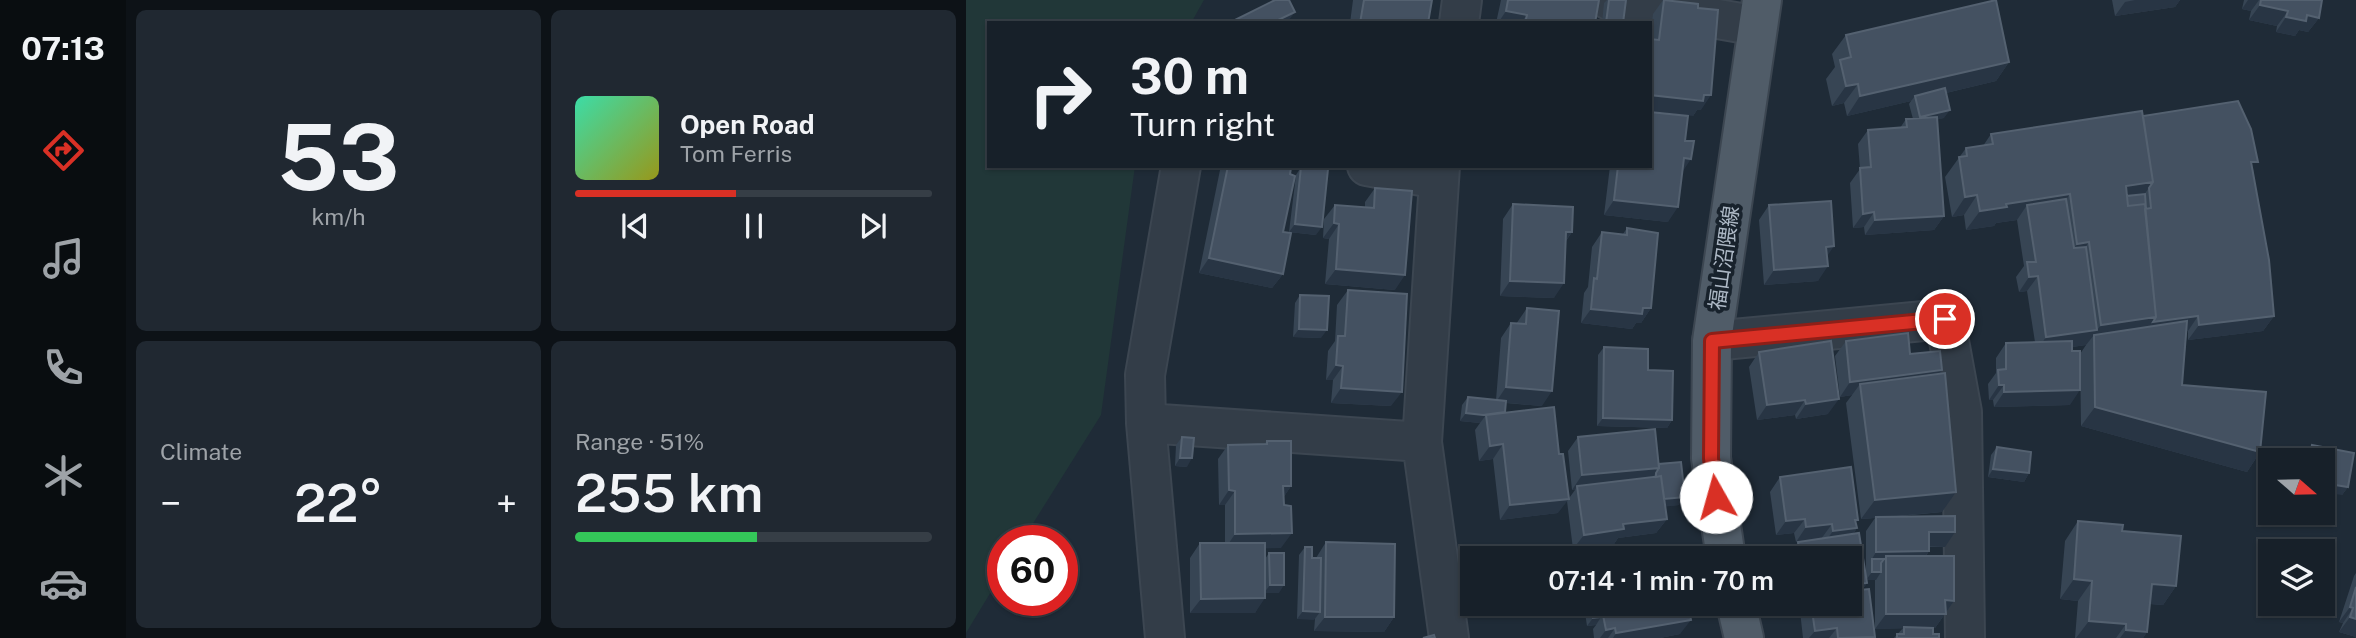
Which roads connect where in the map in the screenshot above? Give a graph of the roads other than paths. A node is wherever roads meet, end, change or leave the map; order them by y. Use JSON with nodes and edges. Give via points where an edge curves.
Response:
{"nodes":[{"id":1,"x":1462,"y":0,"type":"edge"},
{"id":2,"x":1609,"y":0,"type":"edge"},
{"id":3,"x":1760,"y":13,"type":"edge"},
{"id":4,"x":1459,"y":21,"type":"edge"},
{"id":5,"x":1181,"y":168,"type":"edge"},
{"id":6,"x":1391,"y":168,"type":"edge"},
{"id":7,"x":1439,"y":172,"type":"edge"},
{"id":8,"x":1712,"y":341,"type":"junction"},
{"id":9,"x":1146,"y":423,"type":"junction"},
{"id":10,"x":1422,"y":442,"type":"junction"},
{"id":11,"x":1725,"y":546,"type":"edge"},
{"id":12,"x":1739,"y":616,"type":"edge"},
{"id":13,"x":1165,"y":638,"type":"edge"},
{"id":14,"x":1449,"y":638,"type":"edge"},
{"id":15,"x":1744,"y":638,"type":"edge"},
{"id":16,"x":1965,"y":638,"type":"edge"}],
"edges":[{"from":1,"to":4,"type":"street"},
{"from":2,"to":3,"type":"street"},
{"from":3,"to":8,"type":"main road","name":"福山沼隈線"},
{"from":5,"to":9,"type":"street","via":[[1145,375]]},
{"from":6,"to":7,"type":"street"},
{"from":7,"to":10,"type":"street"},
{"from":8,"to":11,"type":"main road","name":"福山沼隈線","via":[[1711,458]]},
{"from":8,"to":16,"type":"street","via":[[1945,319],[1962,412]]},
{"from":9,"to":10,"type":"street"},
{"from":9,"to":13,"type":"street"},
{"from":10,"to":14,"type":"street"},
{"from":12,"to":15,"type":"main road"}]}
